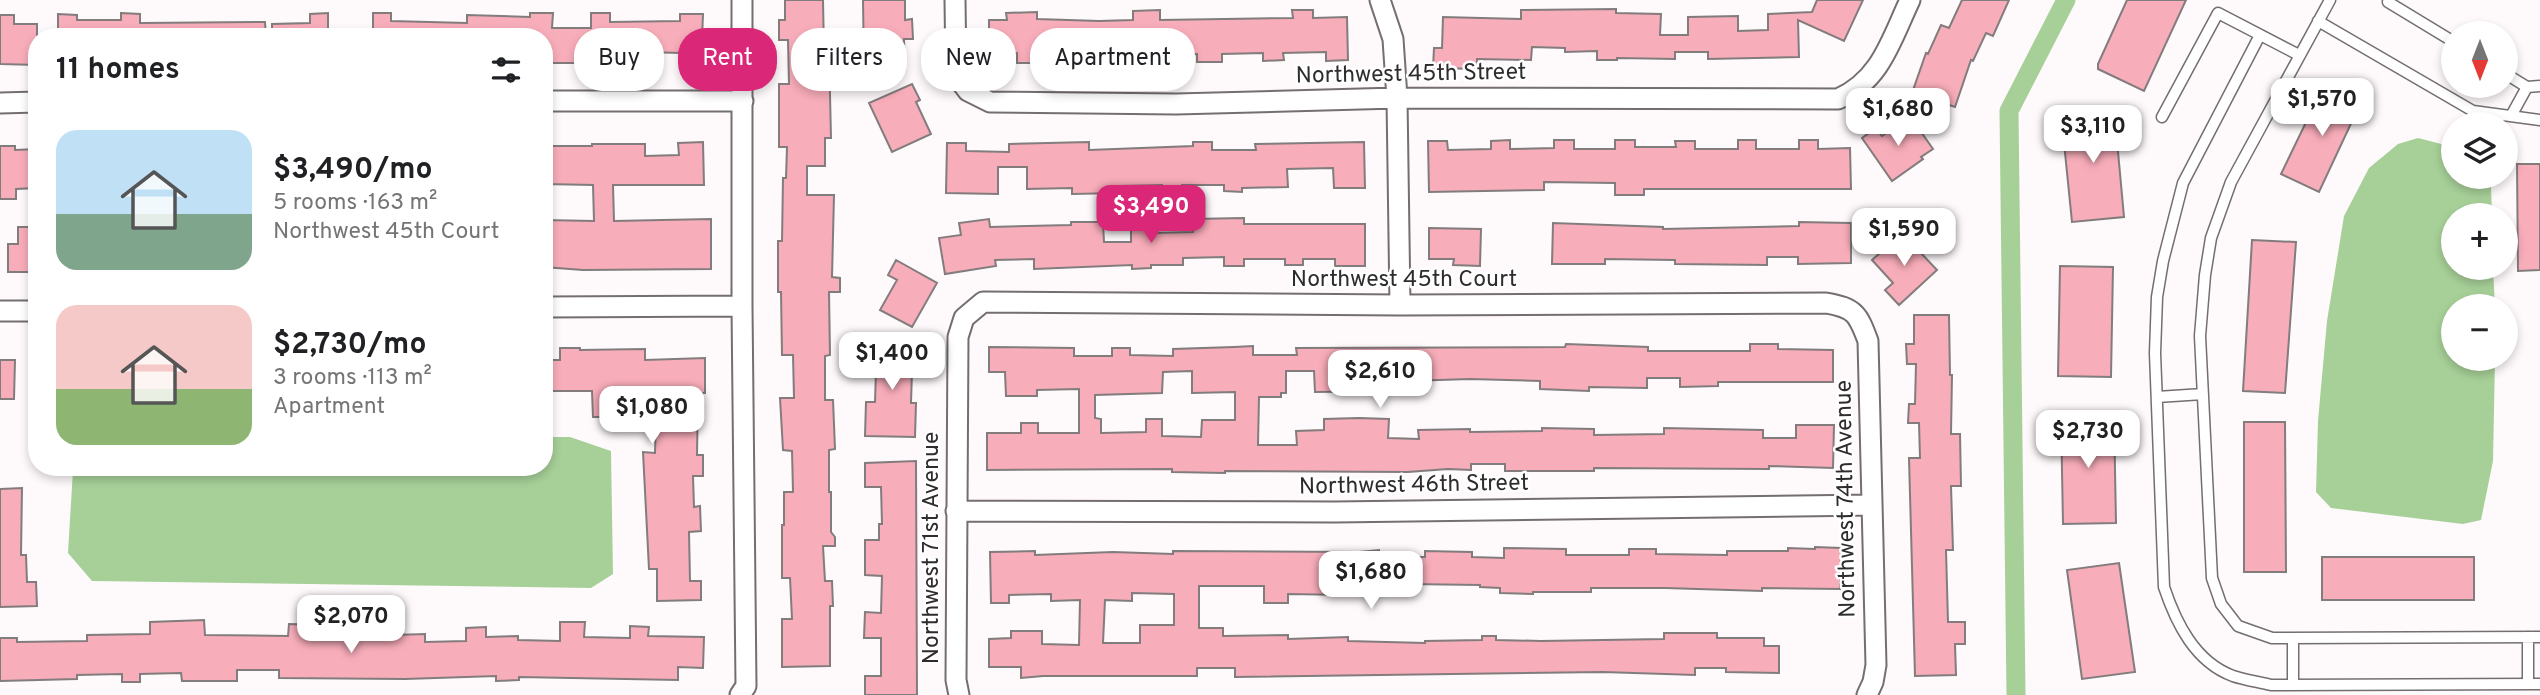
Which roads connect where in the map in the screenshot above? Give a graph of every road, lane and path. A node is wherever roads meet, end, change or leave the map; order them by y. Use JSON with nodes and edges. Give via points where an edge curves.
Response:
{"nodes":[{"id":1,"x":742,"y":0,"type":"edge"},
{"id":2,"x":955,"y":0,"type":"edge"},
{"id":3,"x":1380,"y":0,"type":"edge"},
{"id":4,"x":1910,"y":0,"type":"edge"},
{"id":5,"x":2330,"y":0,"type":"edge"},
{"id":6,"x":2388,"y":2,"type":"dead end"},
{"id":7,"x":2318,"y":21,"type":"junction"},
{"id":8,"x":2260,"y":35,"type":"junction"},
{"id":9,"x":2441,"y":35,"type":"edge"},
{"id":10,"x":2300,"y":55,"type":"junction"},
{"id":11,"x":2518,"y":81,"type":"edge"},
{"id":12,"x":2540,"y":86,"type":"edge"},
{"id":13,"x":2527,"y":87,"type":"junction"},
{"id":14,"x":1397,"y":98,"type":"junction"},
{"id":15,"x":553,"y":101,"type":"edge"},
{"id":16,"x":743,"y":101,"type":"junction"},
{"id":17,"x":0,"y":103,"type":"edge"},
{"id":18,"x":28,"y":103,"type":"edge"},
{"id":19,"x":2481,"y":112,"type":"edge"},
{"id":20,"x":2513,"y":112,"type":"edge"},
{"id":21,"x":2162,"y":117,"type":"dead end"},
{"id":22,"x":2518,"y":117,"type":"edge"},
{"id":23,"x":2540,"y":120,"type":"edge"},
{"id":24,"x":1400,"y":305,"type":"junction"},
{"id":25,"x":741,"y":306,"type":"junction"},
{"id":26,"x":553,"y":307,"type":"edge"},
{"id":27,"x":1849,"y":307,"type":"joint"},
{"id":28,"x":0,"y":311,"type":"edge"},
{"id":29,"x":28,"y":311,"type":"edge"},
{"id":30,"x":964,"y":318,"type":"joint"},
{"id":31,"x":2203,"y":394,"type":"junction"},
{"id":32,"x":2157,"y":397,"type":"junction"},
{"id":33,"x":1872,"y":505,"type":"junction"},
{"id":34,"x":956,"y":511,"type":"junction"},
{"id":35,"x":2528,"y":637,"type":"junction"},
{"id":36,"x":2540,"y":637,"type":"edge"},
{"id":37,"x":2293,"y":638,"type":"junction"},
{"id":38,"x":2293,"y":684,"type":"junction"},
{"id":39,"x":2528,"y":684,"type":"junction"},
{"id":40,"x":2540,"y":684,"type":"edge"},
{"id":41,"x":740,"y":695,"type":"edge"},
{"id":42,"x":959,"y":695,"type":"edge"},
{"id":43,"x":1867,"y":695,"type":"edge"}],
"edges":[{"from":1,"to":16,"type":"street"},
{"from":2,"to":14,"type":"street","name":"Northwest 45th Street","via":[[956,75],[968,91],[990,102],[1176,104]]},
{"from":3,"to":14,"type":"street","via":[[1393,39]]},
{"from":4,"to":14,"type":"street","name":"Northwest 45th Street","via":[[1878,67],[1856,90],[1838,99]]},
{"from":5,"to":7,"type":"lane"},
{"from":6,"to":9,"type":"lane"},
{"from":7,"to":10,"type":"lane"},
{"from":7,"to":19,"type":"lane"},
{"from":8,"to":10,"type":"lane"},
{"from":8,"to":21,"type":"lane","via":[[2218,13]]},
{"from":8,"to":32,"type":"lane","via":[[2183,183],[2157,297]]},
{"from":10,"to":31,"type":"lane","via":[[2231,182],[2211,238],[2200,335]]},
{"from":11,"to":13,"type":"lane"},
{"from":12,"to":13,"type":"lane"},
{"from":13,"to":20,"type":"lane"},
{"from":14,"to":24,"type":"street"},
{"from":15,"to":16,"type":"street"},
{"from":16,"to":25,"type":"street"},
{"from":17,"to":18,"type":"street"},
{"from":22,"to":23,"type":"lane"},
{"from":24,"to":27,"type":"street","name":"Northwest 45th Court","via":[[1826,303]]},
{"from":24,"to":30,"type":"street","name":"Northwest 45th Court","via":[[983,302]]},
{"from":25,"to":26,"type":"street"},
{"from":25,"to":41,"type":"street","via":[[746,686]]},
{"from":27,"to":33,"type":"street","name":"Northwest 74th Avenue","via":[[1861,321],[1868,341]]},
{"from":28,"to":29,"type":"street"},
{"from":30,"to":34,"type":"street","name":"Northwest 71st Avenue","via":[[958,337]]},
{"from":31,"to":32,"type":"lane"},
{"from":31,"to":37,"type":"lane","via":[[2212,579],[2221,604],[2238,626],[2272,638]]},
{"from":32,"to":38,"type":"lane","via":[[2164,587],[2174,617],[2208,661],[2232,675],[2271,685]]},
{"from":33,"to":34,"type":"street","name":"Northwest 46th Street"},
{"from":33,"to":43,"type":"street","name":"Northwest 74th Avenue","via":[[1876,665]]},
{"from":34,"to":42,"type":"street","name":"Northwest 71st Avenue"},
{"from":35,"to":36,"type":"lane"},
{"from":35,"to":37,"type":"lane"},
{"from":35,"to":39,"type":"lane"},
{"from":37,"to":38,"type":"lane"},
{"from":38,"to":39,"type":"lane"},
{"from":39,"to":40,"type":"lane"}]}
